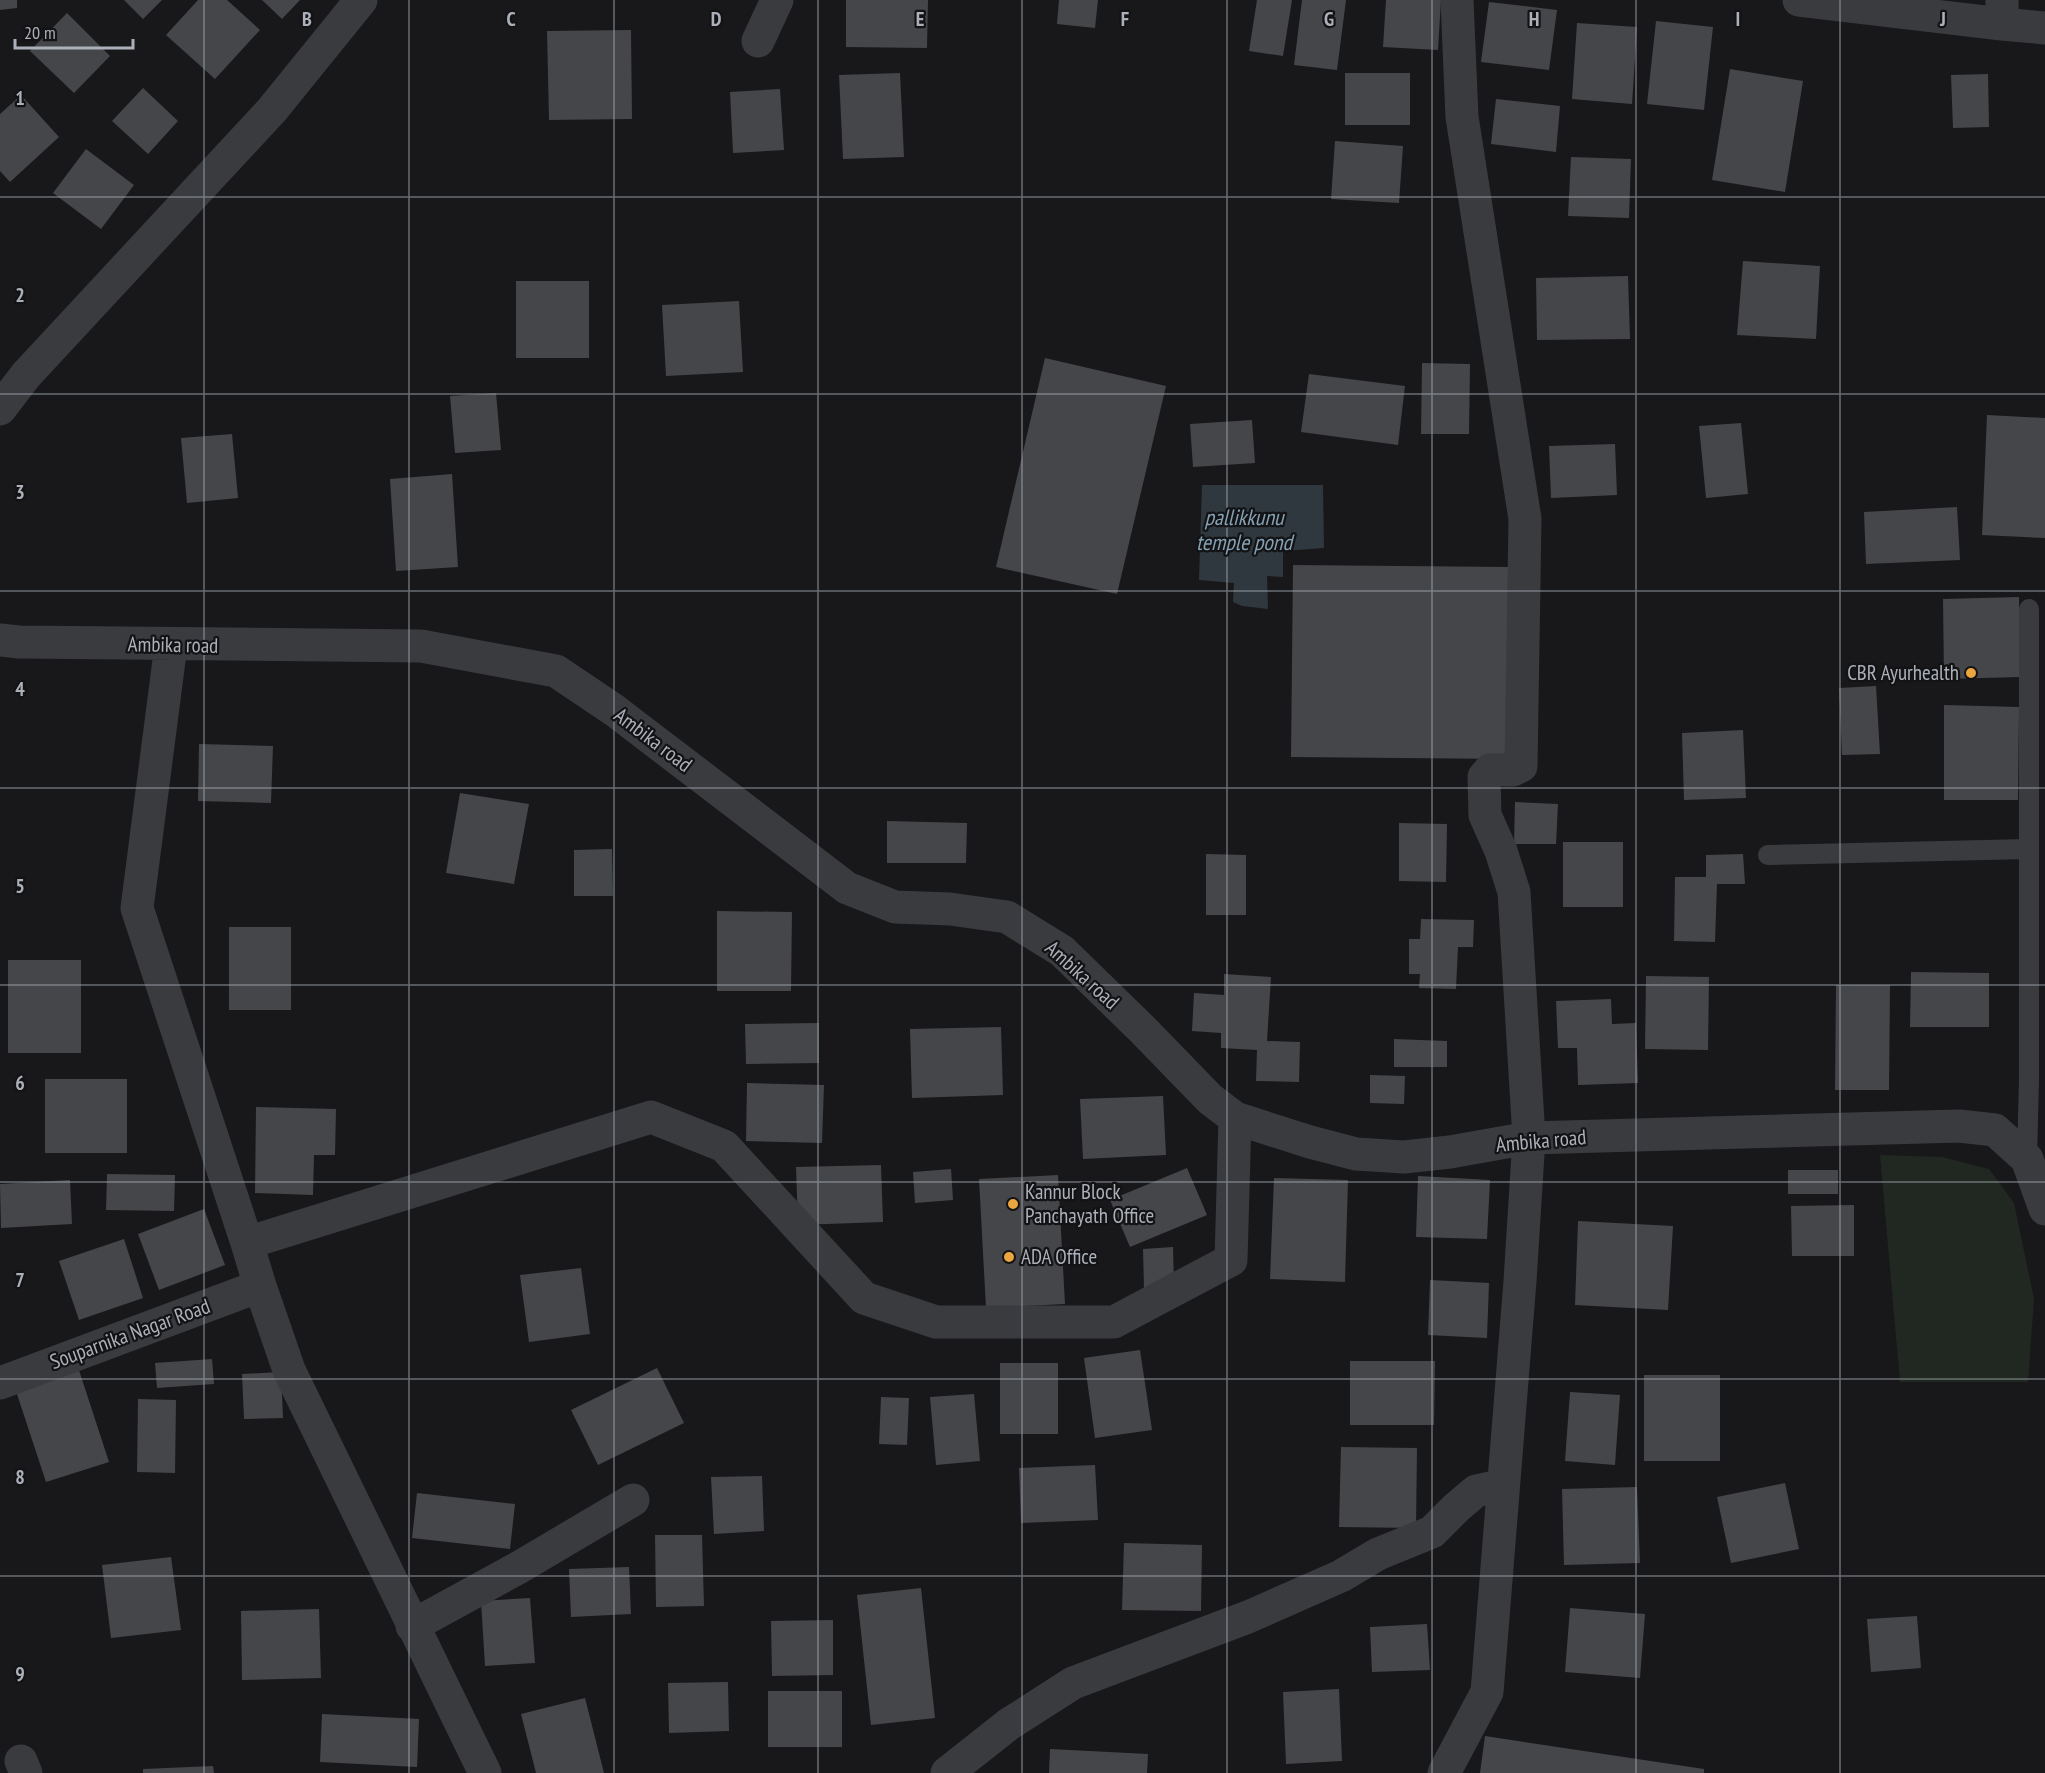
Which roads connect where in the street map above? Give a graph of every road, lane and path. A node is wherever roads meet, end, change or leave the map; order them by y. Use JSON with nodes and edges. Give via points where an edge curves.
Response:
{"nodes":[{"id":1,"x":361,"y":0,"type":"edge"},
{"id":2,"x":777,"y":0,"type":"edge"},
{"id":3,"x":1457,"y":0,"type":"edge"},
{"id":4,"x":1799,"y":0,"type":"edge"},
{"id":5,"x":2002,"y":12,"type":"edge"},
{"id":6,"x":2045,"y":28,"type":"edge"},
{"id":7,"x":758,"y":41,"type":"dead end"},
{"id":8,"x":0,"y":409,"type":"edge"},
{"id":9,"x":2029,"y":609,"type":"dead end"},
{"id":10,"x":0,"y":640,"type":"edge"},
{"id":11,"x":171,"y":645,"type":"junction"},
{"id":12,"x":2029,"y":849,"type":"junction"},
{"id":13,"x":1768,"y":855,"type":"dead end"},
{"id":14,"x":1235,"y":1118,"type":"junction"},
{"id":15,"x":1529,"y":1138,"type":"junction"},
{"id":16,"x":2027,"y":1159,"type":"junction"},
{"id":17,"x":2045,"y":1209,"type":"edge"},
{"id":18,"x":248,"y":1243,"type":"junction"},
{"id":19,"x":260,"y":1286,"type":"junction"},
{"id":20,"x":0,"y":1383,"type":"edge"},
{"id":21,"x":1503,"y":1485,"type":"junction"},
{"id":22,"x":633,"y":1500,"type":"dead end"},
{"id":23,"x":412,"y":1626,"type":"junction"},
{"id":24,"x":485,"y":1773,"type":"edge"},
{"id":25,"x":947,"y":1773,"type":"edge"},
{"id":26,"x":1444,"y":1773,"type":"edge"}],
"edges":[{"from":1,"to":8,"type":"street","via":[[272,110],[26,375]]},
{"from":2,"to":7,"type":"street"},
{"from":3,"to":15,"type":"street","via":[[1462,117],[1526,519],[1521,766],[1490,770],[1484,777],[1485,816],[1514,892]]},
{"from":4,"to":5,"type":"street"},
{"from":5,"to":6,"type":"street"},
{"from":9,"to":12,"type":"lane"},
{"from":10,"to":11,"type":"street","name":"Ambika road"},
{"from":11,"to":14,"type":"street","name":"Ambika road","via":[[421,646],[556,670],[847,888],[895,907],[1007,917],[1062,951],[1209,1099]]},
{"from":11,"to":18,"type":"street","via":[[137,908]]},
{"from":12,"to":13,"type":"lane"},
{"from":12,"to":16,"type":"lane"},
{"from":14,"to":15,"type":"street","name":"Ambika road","via":[[1356,1154],[1404,1157]]},
{"from":14,"to":18,"type":"street","via":[[1231,1260],[1114,1322],[936,1322],[864,1298],[724,1146],[651,1117]]},
{"from":15,"to":16,"type":"street","name":"Ambika road","via":[[1959,1126],[1995,1130]]},
{"from":15,"to":21,"type":"street"},
{"from":16,"to":17,"type":"street","name":"Ambika road"},
{"from":18,"to":19,"type":"street"},
{"from":19,"to":20,"type":"street","name":"Souparnika Nagar Road"},
{"from":19,"to":23,"type":"street","via":[[290,1370]]},
{"from":21,"to":25,"type":"street","via":[[1476,1491],[1432,1532],[1377,1554],[1341,1576],[1248,1617],[1073,1683],[1009,1724]]},
{"from":21,"to":26,"type":"street","via":[[1487,1692]]},
{"from":22,"to":23,"type":"street"},
{"from":23,"to":24,"type":"street"}]}
